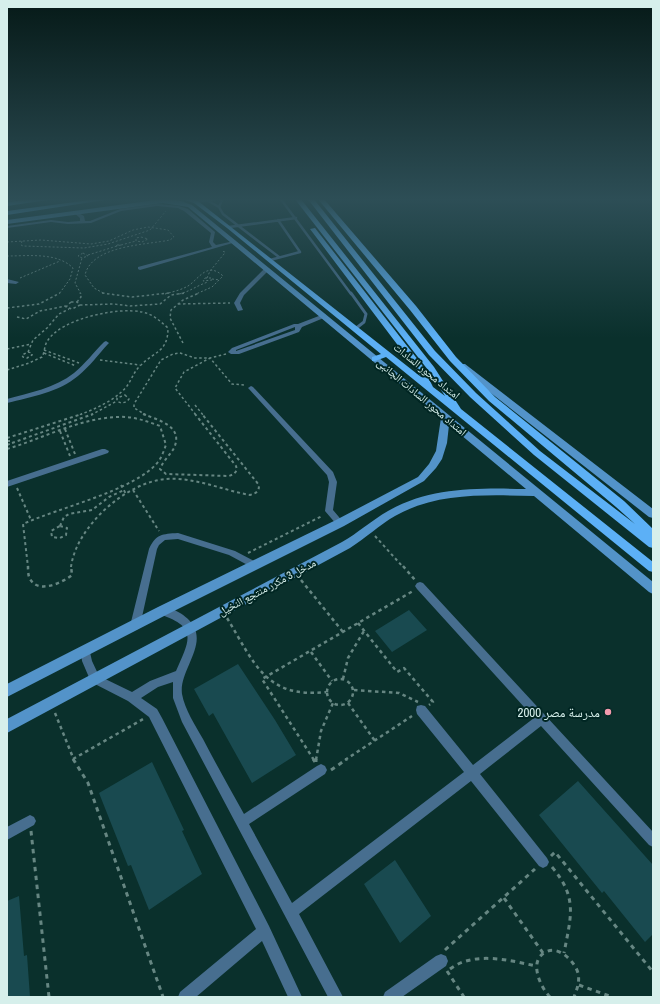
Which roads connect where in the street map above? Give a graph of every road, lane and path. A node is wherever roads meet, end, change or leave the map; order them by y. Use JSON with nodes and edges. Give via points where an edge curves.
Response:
{"nodes":[{"id":1,"x":21,"y":245,"type":"edge"},
{"id":2,"x":109,"y":245,"type":"edge"},
{"id":3,"x":122,"y":245,"type":"edge"},
{"id":4,"x":223,"y":245,"type":"edge"},
{"id":5,"x":237,"y":245,"type":"edge"},
{"id":6,"x":251,"y":245,"type":"edge"},
{"id":7,"x":263,"y":245,"type":"edge"},
{"id":8,"x":296,"y":245,"type":"edge"},
{"id":9,"x":316,"y":245,"type":"edge"},
{"id":10,"x":324,"y":245,"type":"edge"},
{"id":11,"x":334,"y":245,"type":"edge"},
{"id":12,"x":347,"y":245,"type":"edge"},
{"id":13,"x":360,"y":245,"type":"edge"},
{"id":14,"x":215,"y":247,"type":"junction"},
{"id":15,"x":85,"y":249,"type":"junction"},
{"id":16,"x":84,"y":253,"type":"junction"},
{"id":17,"x":88,"y":255,"type":"junction"},
{"id":18,"x":7,"y":256,"type":"edge"},
{"id":19,"x":82,"y":258,"type":"junction"},
{"id":20,"x":279,"y":258,"type":"junction"},
{"id":21,"x":270,"y":260,"type":"junction"},
{"id":22,"x":62,"y":261,"type":"junction"},
{"id":23,"x":140,"y":268,"type":"dead end"},
{"id":24,"x":267,"y":269,"type":"junction"},
{"id":25,"x":207,"y":278,"type":"junction"},
{"id":26,"x":212,"y":280,"type":"junction"},
{"id":27,"x":7,"y":281,"type":"edge"},
{"id":28,"x":220,"y":281,"type":"dead end"},
{"id":29,"x":16,"y":282,"type":"joint"},
{"id":30,"x":208,"y":282,"type":"junction"},
{"id":31,"x":77,"y":302,"type":"junction"},
{"id":32,"x":177,"y":304,"type":"dead end"},
{"id":33,"x":237,"y":304,"type":"junction"},
{"id":34,"x":80,"y":305,"type":"junction"},
{"id":35,"x":66,"y":306,"type":"junction"},
{"id":36,"x":7,"y":308,"type":"edge"},
{"id":37,"x":69,"y":309,"type":"junction"},
{"id":38,"x":240,"y":310,"type":"dead end"},
{"id":39,"x":324,"y":316,"type":"junction"},
{"id":40,"x":17,"y":317,"type":"dead end"},
{"id":41,"x":355,"y":329,"type":"junction"},
{"id":42,"x":106,"y":343,"type":"dead end"},
{"id":43,"x":31,"y":344,"type":"junction"},
{"id":44,"x":19,"y":348,"type":"junction"},
{"id":45,"x":7,"y":349,"type":"edge"},
{"id":46,"x":43,"y":349,"type":"dead end"},
{"id":47,"x":28,"y":351,"type":"junction"},
{"id":48,"x":231,"y":352,"type":"joint"},
{"id":49,"x":44,"y":353,"type":"dead end"},
{"id":50,"x":387,"y":354,"type":"junction"},
{"id":51,"x":210,"y":358,"type":"junction"},
{"id":52,"x":66,"y":359,"type":"junction"},
{"id":53,"x":91,"y":359,"type":"junction"},
{"id":54,"x":375,"y":359,"type":"junction"},
{"id":55,"x":454,"y":359,"type":"junction"},
{"id":56,"x":64,"y":361,"type":"junction"},
{"id":57,"x":140,"y":365,"type":"dead end"},
{"id":58,"x":84,"y":367,"type":"junction"},
{"id":59,"x":251,"y":388,"type":"joint"},
{"id":60,"x":431,"y":390,"type":"junction"},
{"id":61,"x":7,"y":401,"type":"edge"},
{"id":62,"x":117,"y":401,"type":"junction"},
{"id":63,"x":195,"y":405,"type":"dead end"},
{"id":64,"x":459,"y":412,"type":"junction"},
{"id":65,"x":445,"y":417,"type":"junction"},
{"id":66,"x":65,"y":429,"type":"junction"},
{"id":67,"x":60,"y":431,"type":"junction"},
{"id":68,"x":7,"y":442,"type":"edge"},
{"id":69,"x":12,"y":443,"type":"junction"},
{"id":70,"x":7,"y":445,"type":"edge"},
{"id":71,"x":7,"y":449,"type":"edge"},
{"id":72,"x":105,"y":451,"type":"dead end"},
{"id":73,"x":75,"y":462,"type":"junction"},
{"id":74,"x":11,"y":484,"type":"edge"},
{"id":75,"x":121,"y":485,"type":"junction"},
{"id":76,"x":124,"y":490,"type":"junction"},
{"id":77,"x":133,"y":490,"type":"junction"},
{"id":78,"x":538,"y":493,"type":"junction"},
{"id":79,"x":126,"y":494,"type":"junction"},
{"id":80,"x":393,"y":496,"type":"junction"},
{"id":81,"x":329,"y":507,"type":"junction"},
{"id":82,"x":404,"y":507,"type":"junction"},
{"id":83,"x":653,"y":514,"type":"edge"},
{"id":84,"x":31,"y":520,"type":"junction"},
{"id":85,"x":340,"y":524,"type":"junction"},
{"id":86,"x":60,"y":526,"type":"junction"},
{"id":87,"x":369,"y":530,"type":"junction"},
{"id":88,"x":653,"y":535,"type":"edge"},
{"id":89,"x":163,"y":537,"type":"junction"},
{"id":90,"x":653,"y":544,"type":"edge"},
{"id":91,"x":240,"y":557,"type":"junction"},
{"id":92,"x":255,"y":565,"type":"junction"},
{"id":93,"x":653,"y":568,"type":"edge"},
{"id":94,"x":295,"y":572,"type":"junction"},
{"id":95,"x":420,"y":586,"type":"junction"},
{"id":96,"x":653,"y":589,"type":"edge"},
{"id":97,"x":222,"y":610,"type":"junction"},
{"id":98,"x":162,"y":611,"type":"junction"},
{"id":99,"x":358,"y":623,"type":"junction"},
{"id":100,"x":135,"y":626,"type":"junction"},
{"id":101,"x":190,"y":628,"type":"junction"},
{"id":102,"x":364,"y":630,"type":"junction"},
{"id":103,"x":343,"y":632,"type":"junction"},
{"id":104,"x":86,"y":650,"type":"junction"},
{"id":105,"x":310,"y":651,"type":"junction"},
{"id":106,"x":178,"y":675,"type":"junction"},
{"id":107,"x":266,"y":677,"type":"junction"},
{"id":108,"x":95,"y":679,"type":"junction"},
{"id":109,"x":343,"y":680,"type":"junction"},
{"id":110,"x":332,"y":681,"type":"junction"},
{"id":111,"x":354,"y":690,"type":"junction"},
{"id":112,"x":7,"y":691,"type":"edge"},
{"id":113,"x":326,"y":692,"type":"junction"},
{"id":114,"x":132,"y":698,"type":"junction"},
{"id":115,"x":51,"y":702,"type":"junction"},
{"id":116,"x":333,"y":703,"type":"junction"},
{"id":117,"x":348,"y":703,"type":"junction"},
{"id":118,"x":423,"y":709,"type":"junction"},
{"id":119,"x":153,"y":713,"type":"junction"},
{"id":120,"x":542,"y":720,"type":"junction"},
{"id":121,"x":7,"y":726,"type":"edge"},
{"id":122,"x":375,"y":741,"type":"junction"},
{"id":123,"x":73,"y":759,"type":"junction"},
{"id":124,"x":318,"y":767,"type":"junction"},
{"id":125,"x":472,"y":773,"type":"junction"},
{"id":126,"x":30,"y":821,"type":"joint"},
{"id":127,"x":242,"y":822,"type":"junction"},
{"id":128,"x":7,"y":834,"type":"edge"},
{"id":129,"x":653,"y":841,"type":"edge"},
{"id":130,"x":545,"y":861,"type":"junction"},
{"id":131,"x":504,"y":898,"type":"junction"},
{"id":132,"x":291,"y":912,"type":"junction"},
{"id":133,"x":264,"y":931,"type":"junction"},
{"id":134,"x":543,"y":953,"type":"junction"},
{"id":135,"x":564,"y":954,"type":"junction"},
{"id":136,"x":444,"y":966,"type":"junction"},
{"id":137,"x":537,"y":966,"type":"junction"},
{"id":138,"x":653,"y":972,"type":"edge"},
{"id":139,"x":579,"y":985,"type":"junction"},
{"id":140,"x":49,"y":997,"type":"edge"},
{"id":141,"x":163,"y":997,"type":"edge"},
{"id":142,"x":185,"y":997,"type":"edge"},
{"id":143,"x":295,"y":997,"type":"edge"},
{"id":144,"x":336,"y":997,"type":"edge"},
{"id":145,"x":390,"y":997,"type":"edge"},
{"id":146,"x":464,"y":997,"type":"edge"},
{"id":147,"x":550,"y":997,"type":"edge"},
{"id":148,"x":575,"y":997,"type":"edge"},
{"id":149,"x":612,"y":997,"type":"edge"}],
"edges":[{"from":1,"to":15,"type":"path"},
{"from":2,"to":15,"type":"path"},
{"from":3,"to":17,"type":"path"},
{"from":4,"to":14,"type":"street"},
{"from":5,"to":24,"type":"street","name":"امتداد محور السادات الجانبى"},
{"from":6,"to":21,"type":"main road","name":"امتداد محور السادات"},
{"from":7,"to":20,"type":"lane"},
{"from":8,"to":20,"type":"lane","via":[[300,251]]},
{"from":9,"to":41,"type":"lane","via":[[366,314],[364,322]]},
{"from":10,"to":60,"type":"main road","via":[[419,367]]},
{"from":11,"to":64,"type":"main road","via":[[447,391]]},
{"from":12,"to":90,"type":"main road","name":"امتداد محور السادات","via":[[432,353],[489,410],[575,485]]},
{"from":13,"to":55,"type":"main road","name":"امتداد محور السادات"},
{"from":14,"to":23,"type":"street"},
{"from":14,"to":25,"type":"path","via":[[225,253]]},
{"from":15,"to":16,"type":"path"},
{"from":16,"to":17,"type":"path"},
{"from":16,"to":19,"type":"path","via":[[78,256]]},
{"from":17,"to":19,"type":"path"},
{"from":18,"to":22,"type":"path","via":[[38,254]]},
{"from":19,"to":31,"type":"path","via":[[75,283],[81,297]]},
{"from":20,"to":21,"type":"lane"},
{"from":21,"to":41,"type":"main road","name":"امتداد محور السادات"},
{"from":22,"to":29,"type":"path"},
{"from":22,"to":36,"type":"path","via":[[73,268],[71,279],[61,294],[37,305]]},
{"from":24,"to":33,"type":"street","via":[[242,294]]},
{"from":24,"to":39,"type":"street","name":"امتداد محور السادات الجانبى"},
{"from":25,"to":26,"type":"path"},
{"from":25,"to":30,"type":"path","via":[[203,280]]},
{"from":26,"to":28,"type":"path"},
{"from":26,"to":30,"type":"path"},
{"from":27,"to":29,"type":"street"},
{"from":30,"to":34,"type":"path","via":[[197,285],[185,293],[171,295],[160,304]]},
{"from":31,"to":34,"type":"path"},
{"from":31,"to":35,"type":"path","via":[[68,303]]},
{"from":32,"to":33,"type":"path"},
{"from":33,"to":38,"type":"street"},
{"from":34,"to":37,"type":"path"},
{"from":35,"to":37,"type":"path"},
{"from":35,"to":40,"type":"path","via":[[40,311],[28,319],[21,320]]},
{"from":37,"to":43,"type":"path","via":[[59,314]]},
{"from":39,"to":48,"type":"street","via":[[298,326],[297,330],[238,353]]},
{"from":39,"to":54,"type":"street","name":"امتداد محور السادات الجانبى"},
{"from":41,"to":50,"type":"main road","name":"امتداد محور السادات"},
{"from":42,"to":53,"type":"street"},
{"from":43,"to":44,"type":"path"},
{"from":43,"to":47,"type":"path"},
{"from":44,"to":45,"type":"path"},
{"from":44,"to":47,"type":"path"},
{"from":46,"to":52,"type":"path"},
{"from":47,"to":47,"type":"path","via":[[22,355],[23,357],[32,355]]},
{"from":48,"to":51,"type":"path"},
{"from":49,"to":56,"type":"path"},
{"from":50,"to":54,"type":"main road"},
{"from":50,"to":60,"type":"main road","name":"امتداد محور السادات"},
{"from":51,"to":51,"type":"path","via":[[196,358],[180,353],[166,356],[134,404],[134,408],[140,413],[163,420],[174,434],[172,452],[160,469],[166,474],[229,476],[237,470],[175,388],[180,375],[186,369]]},
{"from":51,"to":59,"type":"path","via":[[232,384]]},
{"from":52,"to":56,"type":"path"},
{"from":52,"to":58,"type":"path"},
{"from":53,"to":57,"type":"path"},
{"from":53,"to":58,"type":"street"},
{"from":54,"to":65,"type":"street","name":"امتداد محور السادات الجانبى"},
{"from":55,"to":83,"type":"street"},
{"from":55,"to":88,"type":"main road","name":"امتداد محور السادات","via":[[492,399],[620,504]]},
{"from":56,"to":58,"type":"path"},
{"from":58,"to":61,"type":"street","via":[[60,383]]},
{"from":59,"to":81,"type":"street","via":[[330,474],[333,482]]},
{"from":60,"to":64,"type":"main road","name":"امتداد محور السادات"},
{"from":62,"to":62,"type":"path","via":[[123,403],[129,397],[119,396]]},
{"from":62,"to":69,"type":"path","via":[[95,413]]},
{"from":63,"to":77,"type":"path","via":[[259,484],[260,489],[250,495],[191,481],[160,479]]},
{"from":64,"to":93,"type":"main road","name":"امتداد محور السادات"},
{"from":65,"to":78,"type":"street","name":"امتداد محور السادات الجانبى"},
{"from":65,"to":80,"type":"street","via":[[443,440],[434,466],[421,479]]},
{"from":66,"to":67,"type":"path"},
{"from":66,"to":73,"type":"path"},
{"from":66,"to":75,"type":"path","via":[[97,418],[117,415],[160,426],[166,438],[166,446],[159,461],[143,476]]},
{"from":67,"to":71,"type":"path"},
{"from":67,"to":73,"type":"path"},
{"from":68,"to":69,"type":"path"},
{"from":69,"to":70,"type":"path"},
{"from":72,"to":73,"type":"street"},
{"from":73,"to":74,"type":"street"},
{"from":74,"to":84,"type":"path"},
{"from":75,"to":76,"type":"path"},
{"from":75,"to":84,"type":"path"},
{"from":76,"to":79,"type":"path"},
{"from":76,"to":86,"type":"path","via":[[109,497],[92,510],[69,514],[64,517]]},
{"from":77,"to":79,"type":"path"},
{"from":77,"to":89,"type":"path"},
{"from":78,"to":82,"type":"street","name":"مدخل 3 مكرر منتجع النخيل","via":[[447,494]]},
{"from":78,"to":96,"type":"street","name":"امتداد محور السادات الجانبى"},
{"from":79,"to":84,"type":"path","via":[[112,502],[90,522],[70,566],[72,575],[53,585],[38,586],[32,583],[30,578],[23,525]]},
{"from":80,"to":82,"type":"street"},
{"from":80,"to":85,"type":"street"},
{"from":81,"to":85,"type":"street","via":[[329,511]]},
{"from":81,"to":91,"type":"path","via":[[322,516]]},
{"from":82,"to":87,"type":"street","name":"مدخل 3 مكرر منتجع النخيل","via":[[382,519]]},
{"from":85,"to":92,"type":"street"},
{"from":86,"to":86,"type":"path","via":[[51,531],[52,537],[60,538],[66,535],[67,528]]},
{"from":87,"to":94,"type":"street","name":"مدخل 3 مكرر منتجع النخيل"},
{"from":87,"to":95,"type":"path"},
{"from":89,"to":91,"type":"street","via":[[178,536]]},
{"from":89,"to":100,"type":"street","via":[[154,549]]},
{"from":91,"to":92,"type":"street"},
{"from":92,"to":98,"type":"street"},
{"from":94,"to":97,"type":"street","name":"مدخل 3 مكرر منتجع النخيل"},
{"from":94,"to":103,"type":"path"},
{"from":95,"to":99,"type":"path"},
{"from":95,"to":120,"type":"street"},
{"from":97,"to":101,"type":"street","name":"مدخل 3 مكرر منتجع النخيل"},
{"from":97,"to":107,"type":"path"},
{"from":98,"to":100,"type":"street"},
{"from":98,"to":101,"type":"street","via":[[179,616]]},
{"from":99,"to":102,"type":"path"},
{"from":99,"to":103,"type":"path"},
{"from":100,"to":104,"type":"street"},
{"from":101,"to":106,"type":"street","via":[[192,640]]},
{"from":101,"to":108,"type":"street","name":"مدخل 3 مكرر منتجع النخيل"},
{"from":102,"to":109,"type":"path","via":[[348,658]]},
{"from":102,"to":118,"type":"path","via":[[397,672],[404,668],[433,702]]},
{"from":103,"to":105,"type":"path"},
{"from":104,"to":108,"type":"street","via":[[87,661]]},
{"from":104,"to":112,"type":"street"},
{"from":105,"to":107,"type":"path"},
{"from":105,"to":110,"type":"path"},
{"from":106,"to":114,"type":"street","via":[[154,684]]},
{"from":106,"to":127,"type":"street","via":[[178,699],[188,722]]},
{"from":107,"to":113,"type":"path","via":[[301,693]]},
{"from":107,"to":124,"type":"path","via":[[262,679]]},
{"from":108,"to":114,"type":"street"},
{"from":108,"to":115,"type":"street","name":"مدخل 3 مكرر منتجع النخيل"},
{"from":109,"to":110,"type":"path"},
{"from":109,"to":111,"type":"path"},
{"from":110,"to":113,"type":"path"},
{"from":111,"to":117,"type":"path","via":[[352,700]]},
{"from":111,"to":118,"type":"path","via":[[399,693],[413,698]]},
{"from":113,"to":116,"type":"path"},
{"from":114,"to":119,"type":"street"},
{"from":115,"to":121,"type":"street","name":"مدخل 3 مكرر منتجع النخيل"},
{"from":115,"to":123,"type":"path"},
{"from":116,"to":117,"type":"path"},
{"from":116,"to":124,"type":"path","via":[[318,737]]},
{"from":117,"to":122,"type":"path"},
{"from":118,"to":122,"type":"path"},
{"from":118,"to":125,"type":"street"},
{"from":119,"to":123,"type":"path"},
{"from":119,"to":133,"type":"street"},
{"from":120,"to":125,"type":"street"},
{"from":120,"to":129,"type":"street"},
{"from":122,"to":124,"type":"path","via":[[324,775]]},
{"from":123,"to":141,"type":"path","via":[[88,783]]},
{"from":124,"to":127,"type":"street"},
{"from":125,"to":130,"type":"street"},
{"from":125,"to":132,"type":"street"},
{"from":126,"to":128,"type":"street"},
{"from":126,"to":140,"type":"path"},
{"from":127,"to":132,"type":"street"},
{"from":130,"to":131,"type":"path"},
{"from":130,"to":135,"type":"path","via":[[565,884],[570,899]]},
{"from":130,"to":138,"type":"path","via":[[555,852]]},
{"from":131,"to":134,"type":"path"},
{"from":131,"to":136,"type":"path","via":[[438,956]]},
{"from":132,"to":144,"type":"street"},
{"from":133,"to":142,"type":"street"},
{"from":133,"to":143,"type":"street"},
{"from":134,"to":135,"type":"path","via":[[556,950]]},
{"from":134,"to":137,"type":"path"},
{"from":135,"to":139,"type":"path","via":[[576,967]]},
{"from":136,"to":137,"type":"path","via":[[479,959],[517,961]]},
{"from":136,"to":145,"type":"street"},
{"from":136,"to":146,"type":"path"},
{"from":137,"to":147,"type":"path","via":[[539,982]]},
{"from":139,"to":148,"type":"path"},
{"from":139,"to":149,"type":"path"}]}
